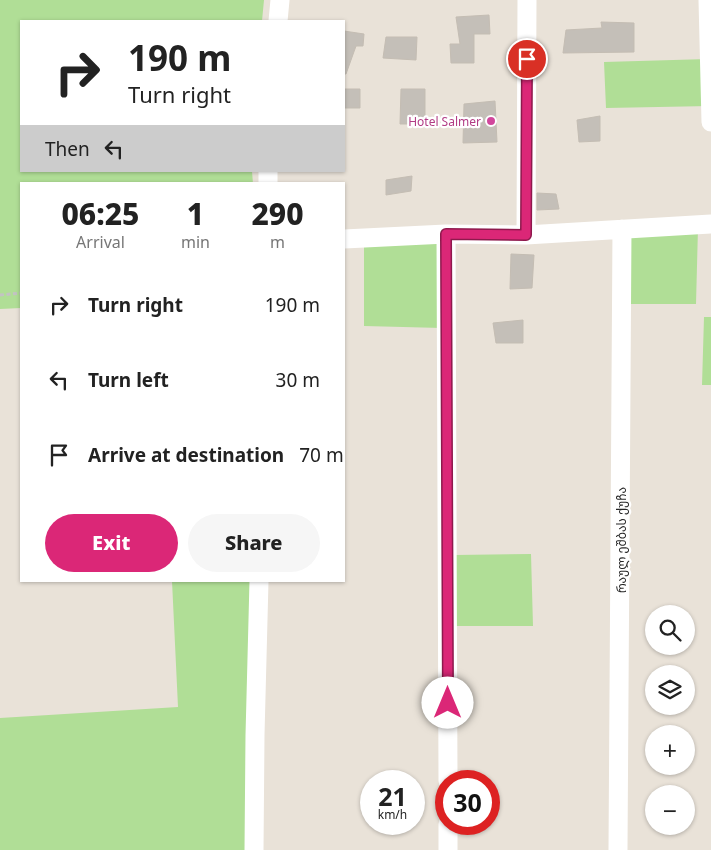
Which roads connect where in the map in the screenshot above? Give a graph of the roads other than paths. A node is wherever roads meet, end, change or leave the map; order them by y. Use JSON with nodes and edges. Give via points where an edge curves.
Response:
{"nodes":[{"id":1,"x":280,"y":0,"type":"edge"},
{"id":2,"x":527,"y":0,"type":"edge"},
{"id":3,"x":708,"y":0,"type":"edge"},
{"id":4,"x":278,"y":20,"type":"edge"},
{"id":5,"x":711,"y":122,"type":"edge"},
{"id":6,"x":711,"y":224,"type":"edge"},
{"id":7,"x":622,"y":229,"type":"junction"},
{"id":8,"x":446,"y":234,"type":"junction"},
{"id":9,"x":526,"y":235,"type":"junction"},
{"id":10,"x":345,"y":239,"type":"edge"},
{"id":11,"x":259,"y":582,"type":"edge"},
{"id":12,"x":448,"y":770,"type":"edge"},
{"id":13,"x":448,"y":835,"type":"edge"},
{"id":14,"x":254,"y":850,"type":"edge"},
{"id":15,"x":448,"y":850,"type":"edge"},
{"id":16,"x":618,"y":850,"type":"edge"}],
"edges":[{"from":1,"to":4,"type":"street"},
{"from":2,"to":9,"type":"street"},
{"from":3,"to":5,"type":"street"},
{"from":6,"to":7,"type":"street"},
{"from":7,"to":9,"type":"street"},
{"from":7,"to":16,"type":"street","name":"რაულ ეშბას ქუჩა"},
{"from":8,"to":9,"type":"street"},
{"from":8,"to":10,"type":"street"},
{"from":8,"to":12,"type":"street"},
{"from":11,"to":14,"type":"street"},
{"from":13,"to":15,"type":"street"}]}
